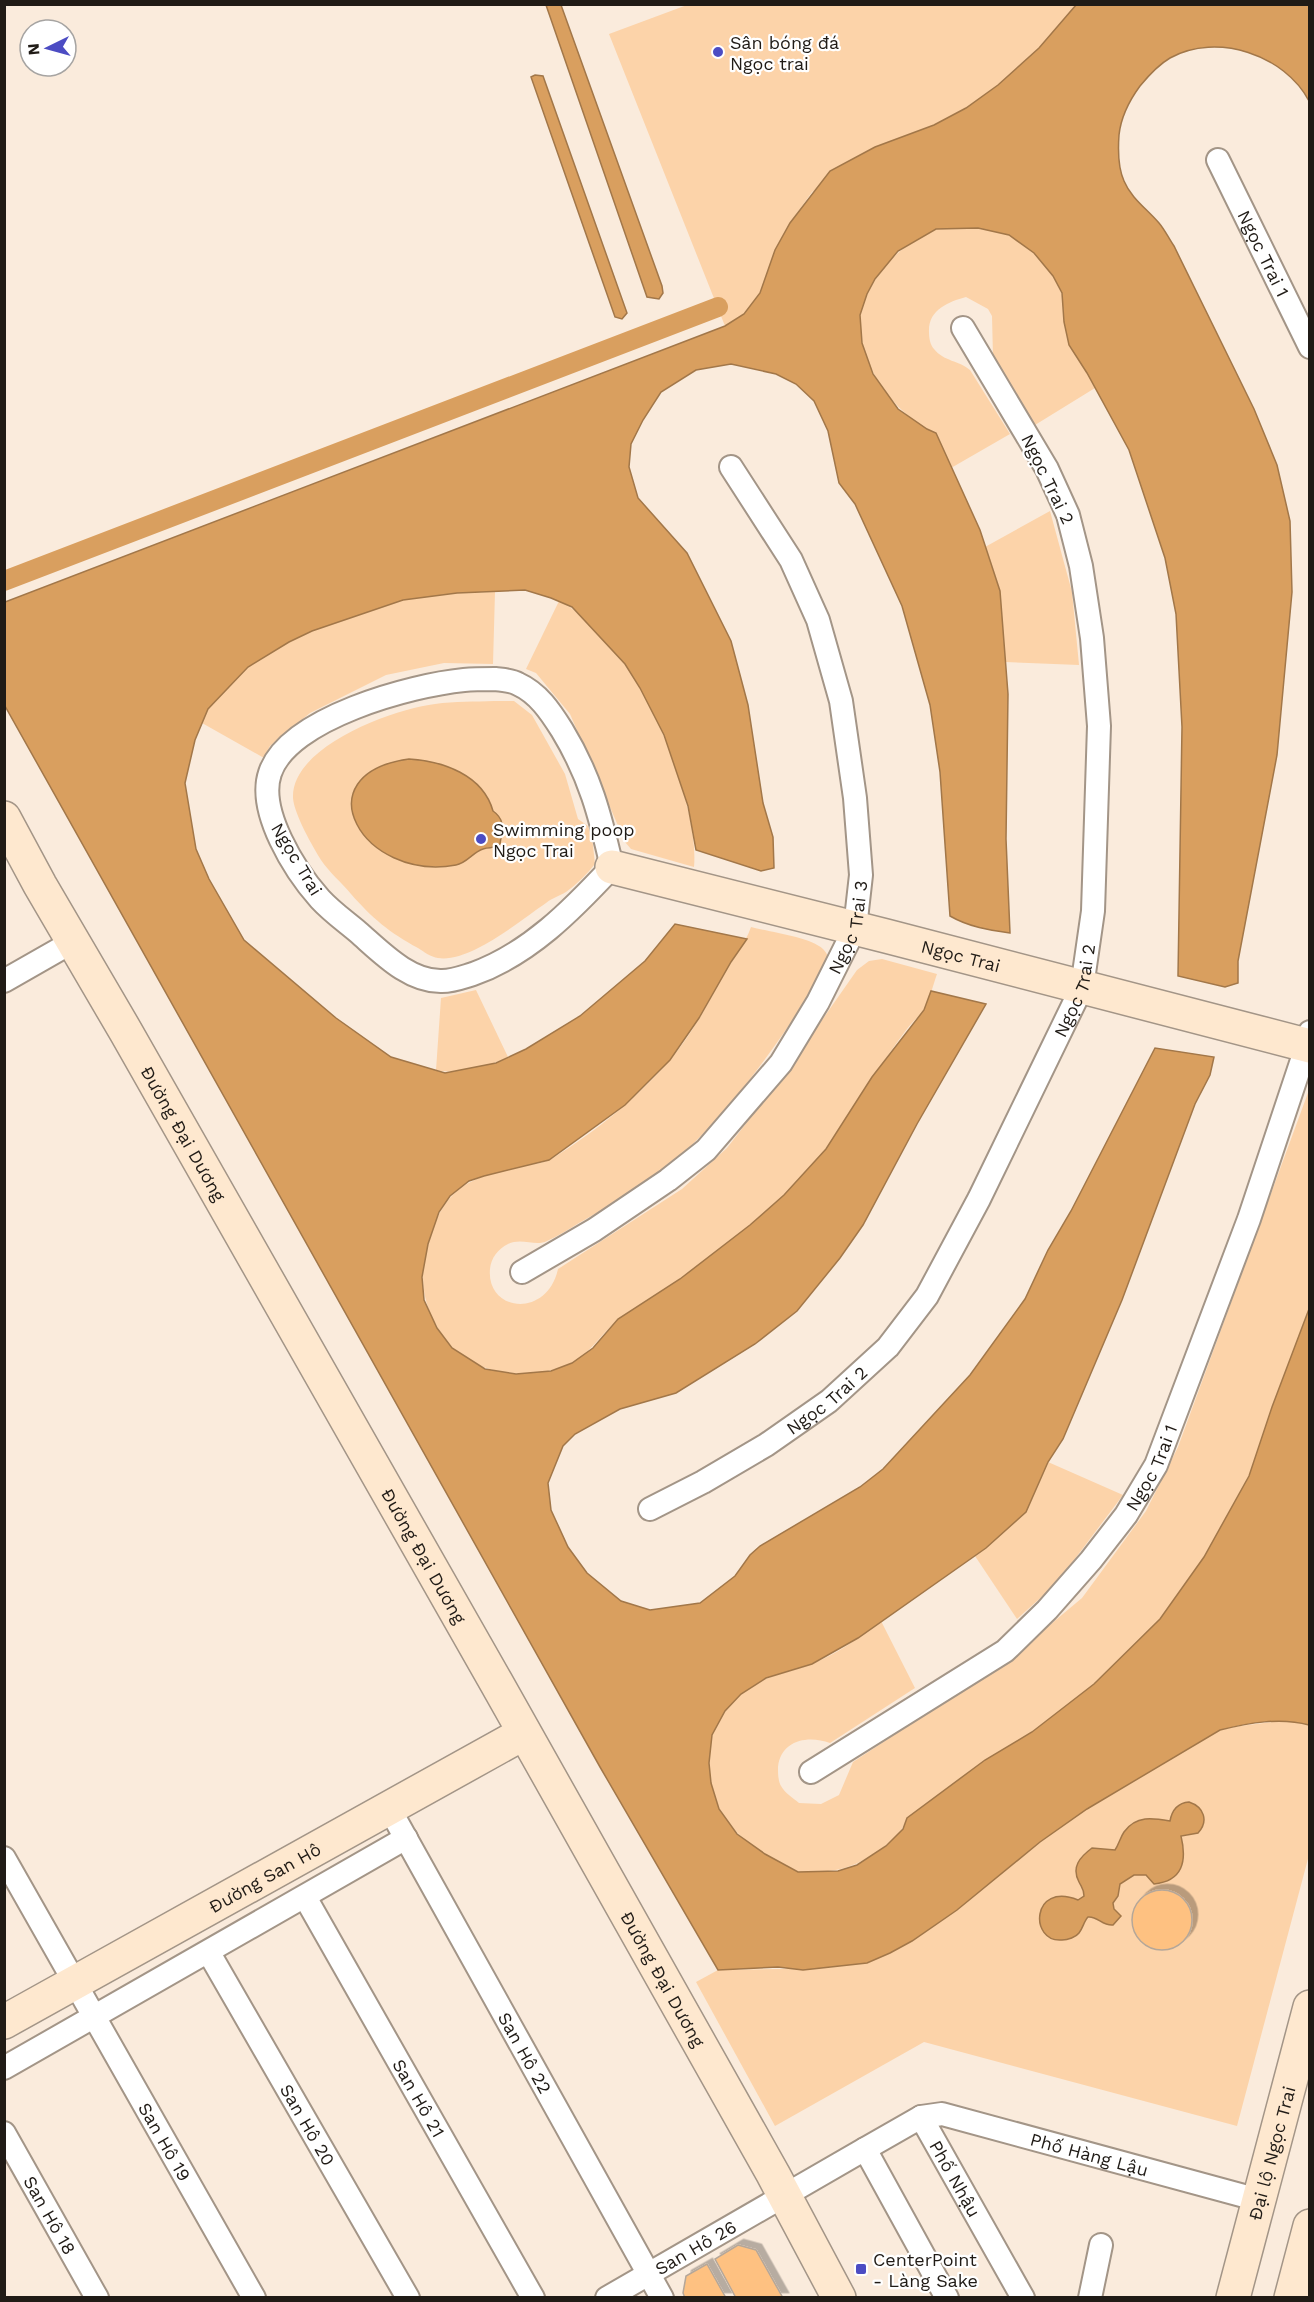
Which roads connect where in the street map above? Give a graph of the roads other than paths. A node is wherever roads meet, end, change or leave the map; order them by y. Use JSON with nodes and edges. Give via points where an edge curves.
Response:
{"nodes":[{"id":1,"x":1218,"y":160,"type":"dead end"},
{"id":2,"x":963,"y":328,"type":"dead end"},
{"id":3,"x":1310,"y":347,"type":"edge"},
{"id":4,"x":731,"y":467,"type":"dead end"},
{"id":5,"x":4,"y":818,"type":"edge"},
{"id":6,"x":612,"y":867,"type":"junction"},
{"id":7,"x":855,"y":928,"type":"junction"},
{"id":8,"x":74,"y":941,"type":"junction"},
{"id":9,"x":4,"y":981,"type":"edge"},
{"id":10,"x":1082,"y":987,"type":"junction"},
{"id":11,"x":1309,"y":1041,"type":"edge"},
{"id":12,"x":522,"y":1272,"type":"dead end"},
{"id":13,"x":650,"y":1509,"type":"dead end"},
{"id":14,"x":524,"y":1733,"type":"junction"},
{"id":15,"x":812,"y":1772,"type":"dead end"},
{"id":16,"x":389,"y":1808,"type":"junction"},
{"id":17,"x":406,"y":1838,"type":"junction"},
{"id":18,"x":4,"y":1858,"type":"edge"},
{"id":19,"x":306,"y":1897,"type":"junction"},
{"id":20,"x":208,"y":1953,"type":"junction"},
{"id":21,"x":75,"y":1983,"type":"junction"},
{"id":22,"x":1310,"y":2007,"type":"edge"},
{"id":23,"x":95,"y":2018,"type":"junction"},
{"id":24,"x":4,"y":2022,"type":"edge"},
{"id":25,"x":4,"y":2068,"type":"edge"},
{"id":26,"x":921,"y":2117,"type":"junction"},
{"id":27,"x":4,"y":2133,"type":"edge"},
{"id":28,"x":865,"y":2150,"type":"junction"},
{"id":29,"x":784,"y":2197,"type":"junction"},
{"id":30,"x":1258,"y":2200,"type":"junction"},
{"id":31,"x":1310,"y":2226,"type":"edge"},
{"id":32,"x":1101,"y":2245,"type":"dead end"},
{"id":33,"x":649,"y":2275,"type":"junction"},
{"id":34,"x":97,"y":2298,"type":"edge"},
{"id":35,"x":254,"y":2298,"type":"edge"},
{"id":36,"x":408,"y":2298,"type":"edge"},
{"id":37,"x":533,"y":2298,"type":"edge"},
{"id":38,"x":607,"y":2298,"type":"edge"},
{"id":39,"x":662,"y":2298,"type":"edge"},
{"id":40,"x":839,"y":2298,"type":"edge"},
{"id":41,"x":947,"y":2298,"type":"edge"},
{"id":42,"x":1023,"y":2298,"type":"edge"},
{"id":43,"x":1090,"y":2298,"type":"edge"},
{"id":44,"x":1233,"y":2298,"type":"edge"},
{"id":45,"x":1291,"y":2298,"type":"edge"}],
"edges":[{"from":1,"to":3,"type":"street","name":"Ngọc Trai 1"},
{"from":2,"to":10,"type":"street","name":"Ngọc Trai 2","via":[[1047,469],[1071,524],[1081,566],[1099,726],[1093,911]]},
{"from":4,"to":7,"type":"street","name":"Ngọc Trai 3","via":[[791,560],[818,620],[842,701],[861,875]]},
{"from":5,"to":8,"type":"street","name":"Đường Đại Dương"},
{"from":6,"to":6,"type":"street","name":"Ngọc Trai","via":[[600,815],[580,759],[550,711],[516,682],[464,680],[371,701],[296,738],[270,772],[267,793],[274,824],[319,898],[385,956],[427,980],[458,979],[495,966],[519,952],[576,906]]},
{"from":6,"to":7,"type":"street","name":"Ngọc Trai"},
{"from":7,"to":10,"type":"street","name":"Ngọc Trai"},
{"from":7,"to":12,"type":"street","name":"Ngọc Trai 3","via":[[818,1002],[781,1063],[706,1150],[594,1230]]},
{"from":8,"to":9,"type":"street"},
{"from":8,"to":14,"type":"street","name":"Đường Đại Dương"},
{"from":10,"to":11,"type":"street","name":"Ngọc Trai"},
{"from":10,"to":13,"type":"street","name":"Ngọc Trai 2","via":[[927,1296],[888,1347],[830,1401],[766,1445]]},
{"from":11,"to":15,"type":"street","name":"Ngọc Trai 1","via":[[1249,1219],[1156,1464],[1126,1515],[1047,1611],[1005,1651]]},
{"from":14,"to":16,"type":"street","name":"Đường San Hô"},
{"from":14,"to":29,"type":"street","name":"Đường Đại Dương"},
{"from":16,"to":17,"type":"street","name":"San Hô 22"},
{"from":16,"to":21,"type":"street","name":"Đường San Hô"},
{"from":17,"to":19,"type":"street"},
{"from":17,"to":33,"type":"street","name":"San Hô 22"},
{"from":18,"to":21,"type":"street","name":"San Hô 19"},
{"from":19,"to":20,"type":"street"},
{"from":19,"to":37,"type":"street","name":"San Hô 21"},
{"from":20,"to":23,"type":"street"},
{"from":20,"to":36,"type":"street","name":"San Hô 20"},
{"from":21,"to":23,"type":"street","name":"San Hô 19"},
{"from":21,"to":24,"type":"street","name":"Đường San Hô"},
{"from":22,"to":30,"type":"street","name":"Đại lộ Ngọc Trai"},
{"from":23,"to":25,"type":"street"},
{"from":23,"to":35,"type":"street","name":"San Hô 19"},
{"from":26,"to":28,"type":"street"},
{"from":26,"to":30,"type":"street","name":"Phố Hàng Lậu","via":[[942,2114]]},
{"from":26,"to":42,"type":"street","name":"Phố Nhậu"},
{"from":27,"to":34,"type":"street","name":"San Hô 18"},
{"from":28,"to":29,"type":"street","name":"San Hô 26"},
{"from":28,"to":41,"type":"street"},
{"from":29,"to":33,"type":"street","name":"San Hô 26"},
{"from":29,"to":40,"type":"street","name":"Đường Đại Dương"},
{"from":30,"to":44,"type":"street","name":"Đại lộ Ngọc Trai"},
{"from":31,"to":45,"type":"street"},
{"from":32,"to":43,"type":"street"},
{"from":33,"to":38,"type":"street","name":"San Hô 26"},
{"from":33,"to":39,"type":"street","name":"San Hô 22"}]}
